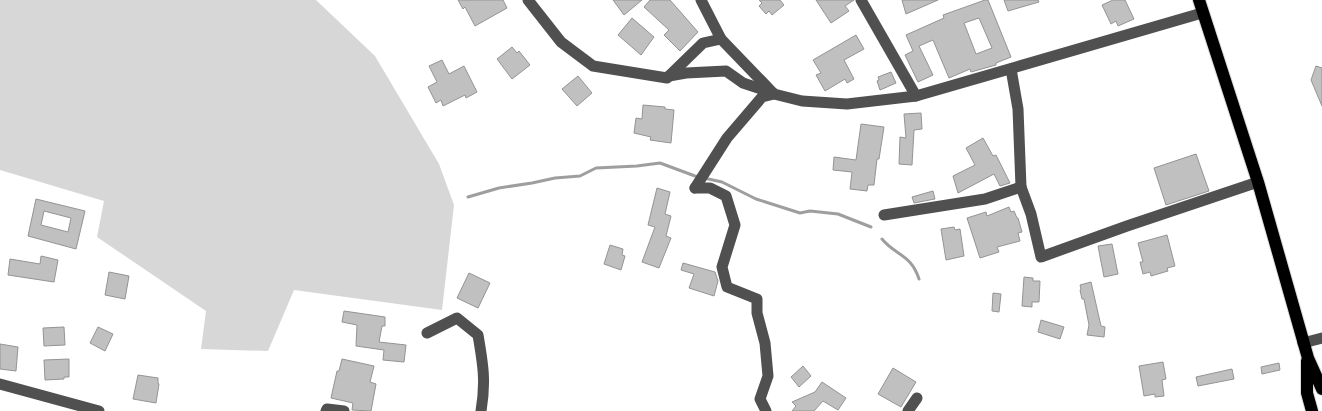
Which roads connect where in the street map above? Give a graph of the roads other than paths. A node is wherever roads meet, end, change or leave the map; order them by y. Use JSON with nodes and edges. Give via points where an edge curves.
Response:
{"nodes":[{"id":1,"x":528,"y":0,"type":"edge"},
{"id":2,"x":701,"y":0,"type":"edge"},
{"id":3,"x":861,"y":0,"type":"edge"},
{"id":4,"x":1199,"y":0,"type":"edge"},
{"id":5,"x":1202,"y":13,"type":"junction"},
{"id":6,"x":721,"y":39,"type":"junction"},
{"id":7,"x":1011,"y":69,"type":"junction"},
{"id":8,"x":669,"y":76,"type":"junction"},
{"id":9,"x":774,"y":94,"type":"junction"},
{"id":10,"x":916,"y":96,"type":"junction"},
{"id":11,"x":1258,"y":182,"type":"junction"},
{"id":12,"x":1021,"y":187,"type":"junction"},
{"id":13,"x":884,"y":216,"type":"dead end"},
{"id":14,"x":426,"y":333,"type":"dead end"},
{"id":15,"x":1322,"y":338,"type":"edge"},
{"id":16,"x":1303,"y":343,"type":"junction"},
{"id":17,"x":1308,"y":358,"type":"junction"},
{"id":18,"x":0,"y":384,"type":"edge"},
{"id":19,"x":1322,"y":389,"type":"edge"},
{"id":20,"x":917,"y":398,"type":"dead end"},
{"id":21,"x":99,"y":411,"type":"edge"},
{"id":22,"x":326,"y":411,"type":"edge"},
{"id":23,"x":344,"y":411,"type":"edge"},
{"id":24,"x":481,"y":411,"type":"edge"},
{"id":25,"x":766,"y":411,"type":"edge"},
{"id":26,"x":908,"y":411,"type":"edge"},
{"id":27,"x":1312,"y":411,"type":"edge"}],
"edges":[{"from":1,"to":8,"type":"street","via":[[561,42],[593,66]]},
{"from":2,"to":6,"type":"street"},
{"from":3,"to":10,"type":"street"},
{"from":4,"to":5,"type":"main road"},
{"from":5,"to":7,"type":"street"},
{"from":5,"to":11,"type":"main road"},
{"from":6,"to":8,"type":"street","via":[[703,43]]},
{"from":6,"to":9,"type":"street"},
{"from":7,"to":10,"type":"street"},
{"from":7,"to":12,"type":"street","via":[[1018,109]]},
{"from":8,"to":9,"type":"street","via":[[726,71],[743,84]]},
{"from":9,"to":10,"type":"street","via":[[802,101],[847,104]]},
{"from":9,"to":25,"type":"street","via":[[762,97],[727,138],[695,188],[710,188],[726,196],[735,225],[722,267],[727,287],[757,300],[768,376],[760,399]]},
{"from":11,"to":12,"type":"street","via":[[1041,257]]},
{"from":11,"to":16,"type":"main road"},
{"from":12,"to":13,"type":"street","via":[[985,199]]},
{"from":14,"to":24,"type":"street","via":[[457,318],[478,335],[485,388]]},
{"from":15,"to":16,"type":"street"},
{"from":16,"to":17,"type":"main road"},
{"from":17,"to":19,"type":"main road"},
{"from":17,"to":27,"type":"main road","via":[[1307,393]]},
{"from":18,"to":21,"type":"street"},
{"from":20,"to":26,"type":"street"},
{"from":22,"to":23,"type":"street"}]}
